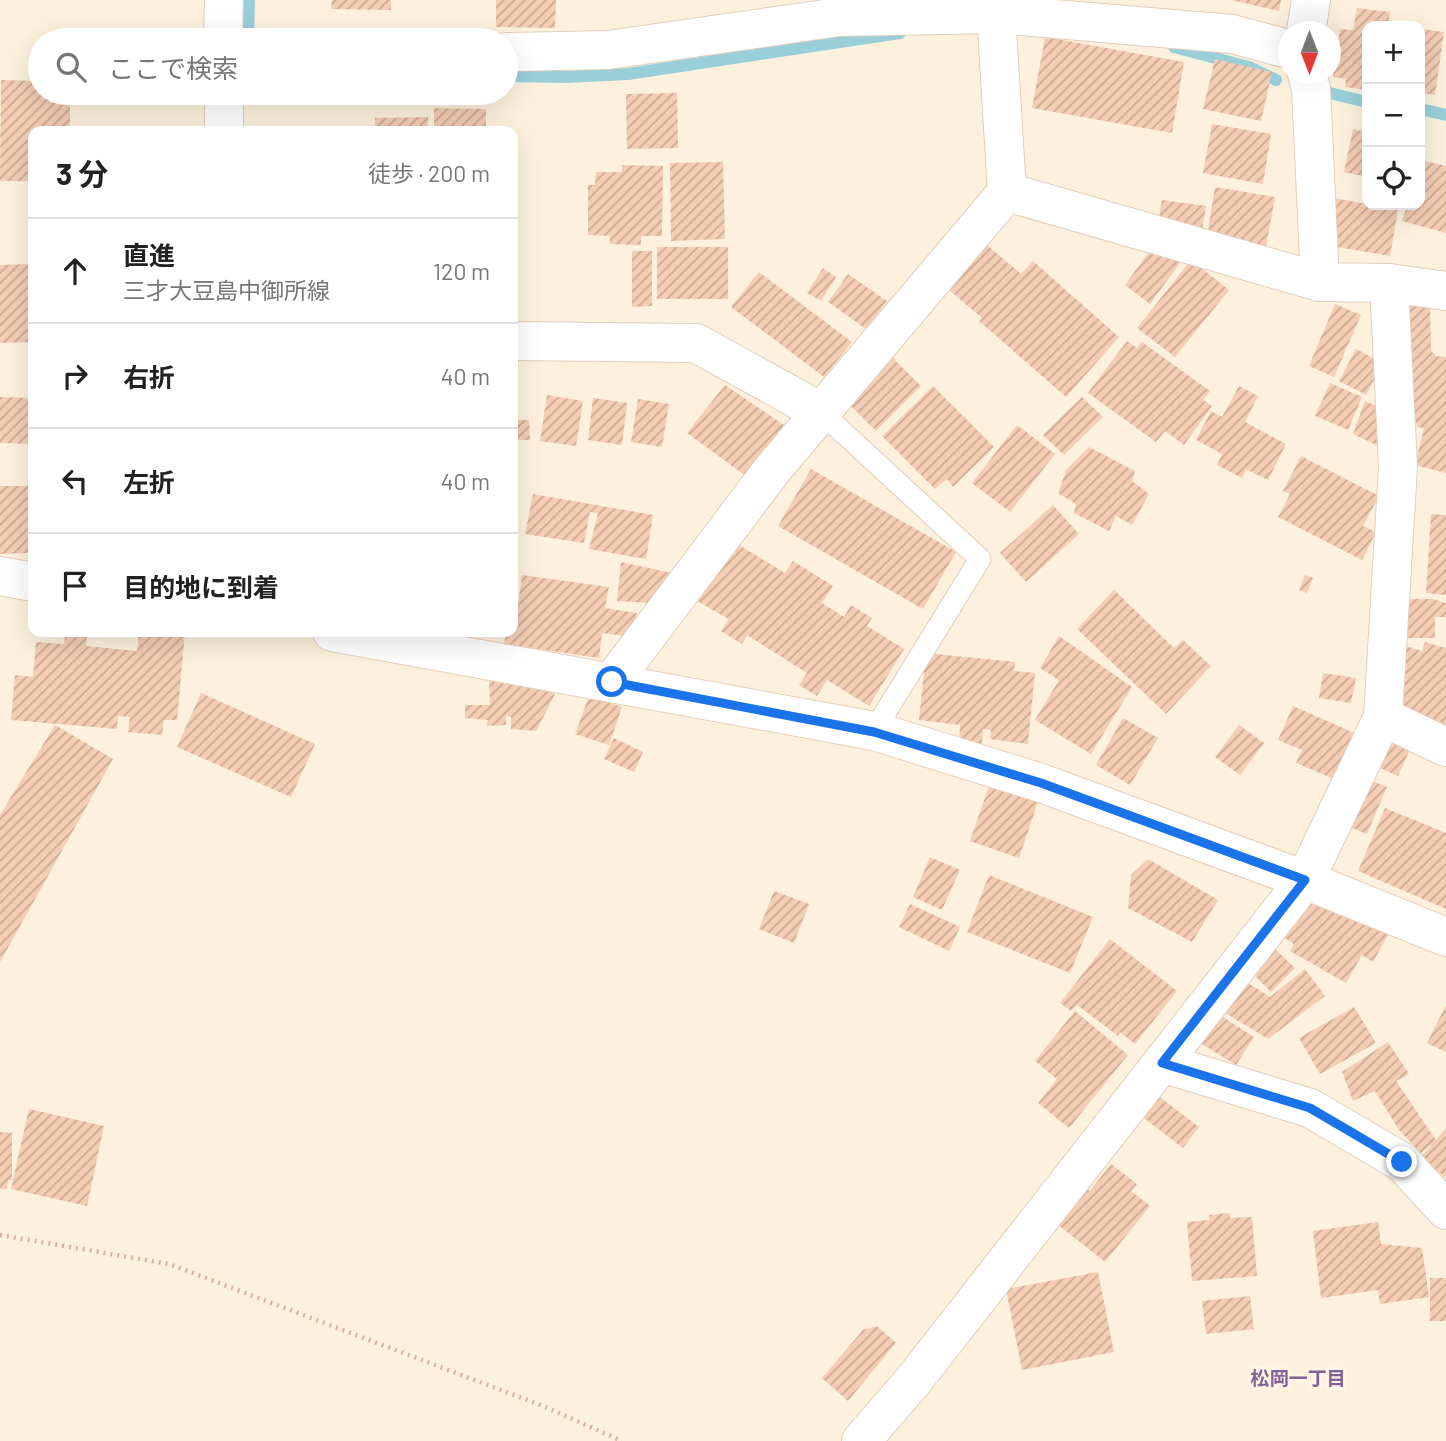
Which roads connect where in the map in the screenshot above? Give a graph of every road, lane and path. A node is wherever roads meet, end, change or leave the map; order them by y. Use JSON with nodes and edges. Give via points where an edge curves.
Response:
{"nodes":[{"id":1,"x":223,"y":0,"type":"edge"},
{"id":2,"x":1311,"y":0,"type":"edge"},
{"id":3,"x":996,"y":14,"type":"junction"},
{"id":4,"x":1308,"y":21,"type":"edge"},
{"id":5,"x":223,"y":28,"type":"edge"},
{"id":6,"x":1278,"y":46,"type":"edge"},
{"id":7,"x":518,"y":52,"type":"edge"},
{"id":8,"x":1310,"y":84,"type":"edge"},
{"id":9,"x":223,"y":105,"type":"edge"},
{"id":10,"x":224,"y":126,"type":"edge"},
{"id":11,"x":1007,"y":191,"type":"junction"},
{"id":12,"x":1320,"y":282,"type":"junction"},
{"id":13,"x":1389,"y":284,"type":"junction"},
{"id":14,"x":1446,"y":291,"type":"edge"},
{"id":15,"x":518,"y":341,"type":"edge"},
{"id":16,"x":821,"y":412,"type":"junction"},
{"id":17,"x":0,"y":576,"type":"edge"},
{"id":18,"x":28,"y":581,"type":"edge"},
{"id":19,"x":360,"y":637,"type":"edge"},
{"id":20,"x":612,"y":682,"type":"junction"},
{"id":21,"x":1383,"y":717,"type":"junction"},
{"id":22,"x":874,"y":732,"type":"junction"},
{"id":23,"x":1446,"y":747,"type":"edge"},
{"id":24,"x":1305,"y":880,"type":"junction"},
{"id":25,"x":1446,"y":937,"type":"edge"},
{"id":26,"x":1162,"y":1063,"type":"junction"},
{"id":27,"x":1446,"y":1210,"type":"edge"},
{"id":28,"x":0,"y":1235,"type":"edge"},
{"id":29,"x":622,"y":1441,"type":"edge"},
{"id":30,"x":861,"y":1441,"type":"edge"}],
"edges":[{"from":1,"to":5,"type":"street"},
{"from":2,"to":4,"type":"street"},
{"from":3,"to":6,"type":"street","via":[[1232,34]]},
{"from":3,"to":7,"type":"street","via":[[839,17],[608,50]]},
{"from":3,"to":11,"type":"street"},
{"from":8,"to":12,"type":"street"},
{"from":9,"to":10,"type":"street"},
{"from":11,"to":12,"type":"street"},
{"from":11,"to":16,"type":"street"},
{"from":12,"to":13,"type":"street"},
{"from":13,"to":14,"type":"street"},
{"from":13,"to":21,"type":"street","via":[[1398,467]]},
{"from":15,"to":16,"type":"street","via":[[696,343]]},
{"from":16,"to":20,"type":"street"},
{"from":16,"to":22,"type":"lane","via":[[980,559]]},
{"from":17,"to":18,"type":"street"},
{"from":19,"to":20,"type":"street"},
{"from":20,"to":22,"type":"street"},
{"from":21,"to":23,"type":"street"},
{"from":21,"to":24,"type":"street"},
{"from":22,"to":24,"type":"street","via":[[1041,783]]},
{"from":24,"to":25,"type":"street"},
{"from":24,"to":26,"type":"street"},
{"from":26,"to":27,"type":"street","via":[[1310,1108],[1402,1162]]},
{"from":26,"to":30,"type":"street"},
{"from":28,"to":29,"type":"path","via":[[169,1264],[543,1406]]}]}
